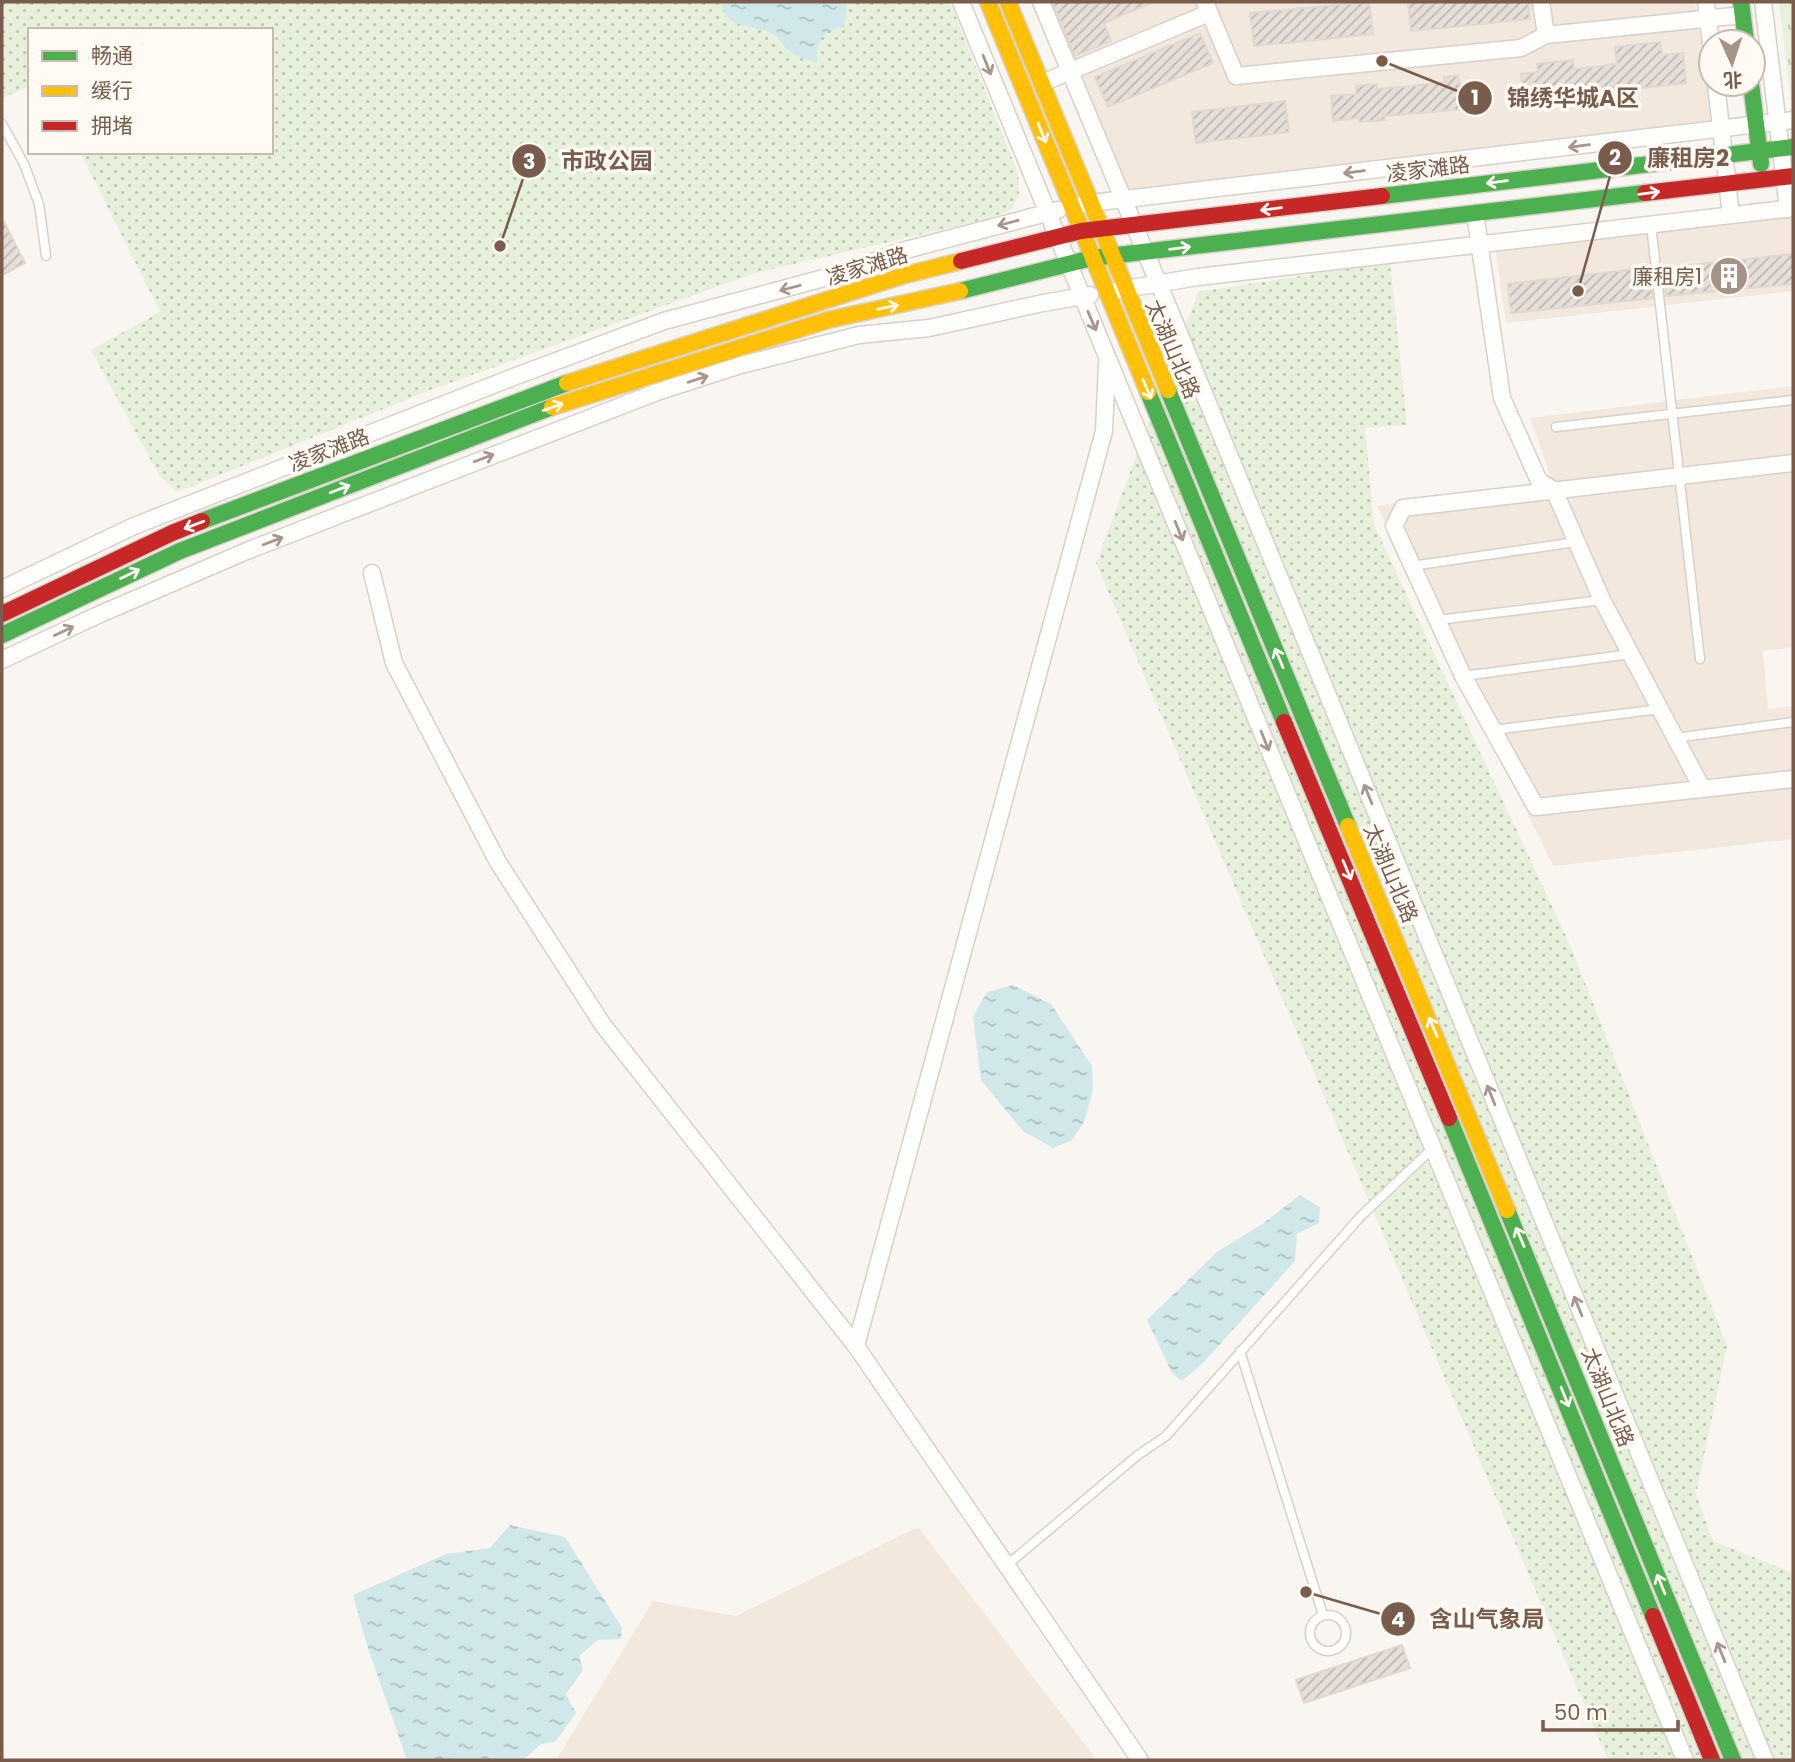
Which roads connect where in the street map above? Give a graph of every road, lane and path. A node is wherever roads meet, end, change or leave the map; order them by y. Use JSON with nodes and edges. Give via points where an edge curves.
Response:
{"nodes":[{"id":1,"x":961,"y":2,"type":"edge"},
{"id":2,"x":988,"y":2,"type":"edge"},
{"id":3,"x":1009,"y":2,"type":"edge"},
{"id":4,"x":1041,"y":2,"type":"edge"},
{"id":5,"x":1541,"y":2,"type":"edge"},
{"id":6,"x":1763,"y":2,"type":"edge"},
{"id":7,"x":1207,"y":7,"type":"edge"},
{"id":8,"x":1742,"y":8,"type":"edge"},
{"id":9,"x":1707,"y":10,"type":"edge"},
{"id":10,"x":1709,"y":28,"type":"edge"},
{"id":11,"x":1744,"y":28,"type":"edge"},
{"id":12,"x":1546,"y":35,"type":"junction"},
{"id":13,"x":1070,"y":71,"type":"junction"},
{"id":14,"x":1042,"y":83,"type":"junction"},
{"id":15,"x":1718,"y":98,"type":"edge"},
{"id":16,"x":1753,"y":98,"type":"edge"},
{"id":17,"x":1785,"y":121,"type":"edge"},
{"id":18,"x":2,"y":124,"type":"edge"},
{"id":19,"x":1756,"y":125,"type":"junction"},
{"id":20,"x":1721,"y":129,"type":"junction"},
{"id":21,"x":1787,"y":148,"type":"edge"},
{"id":22,"x":1759,"y":151,"type":"junction"},
{"id":23,"x":1724,"y":155,"type":"junction"},
{"id":24,"x":1788,"y":177,"type":"edge"},
{"id":25,"x":1763,"y":180,"type":"junction"},
{"id":26,"x":1727,"y":184,"type":"junction"},
{"id":27,"x":1123,"y":199,"type":"junction"},
{"id":28,"x":1090,"y":203,"type":"junction"},
{"id":29,"x":1072,"y":207,"type":"junction"},
{"id":30,"x":1790,"y":208,"type":"edge"},
{"id":31,"x":1048,"y":213,"type":"junction"},
{"id":32,"x":1475,"y":213,"type":"junction"},
{"id":33,"x":1731,"y":215,"type":"junction"},
{"id":34,"x":1134,"y":225,"type":"junction"},
{"id":35,"x":1651,"y":225,"type":"junction"},
{"id":36,"x":1101,"y":229,"type":"junction"},
{"id":37,"x":1082,"y":232,"type":"junction"},
{"id":38,"x":1058,"y":237,"type":"junction"},
{"id":39,"x":1478,"y":245,"type":"junction"},
{"id":40,"x":1146,"y":252,"type":"junction"},
{"id":41,"x":46,"y":256,"type":"dead end"},
{"id":42,"x":1112,"y":256,"type":"junction"},
{"id":43,"x":1092,"y":258,"type":"junction"},
{"id":44,"x":1069,"y":264,"type":"junction"},
{"id":45,"x":1159,"y":284,"type":"junction"},
{"id":46,"x":1125,"y":289,"type":"junction"},
{"id":47,"x":1107,"y":292,"type":"junction"},
{"id":48,"x":1082,"y":296,"type":"junction"},
{"id":49,"x":1108,"y":358,"type":"junction"},
{"id":50,"x":1793,"y":400,"type":"edge"},
{"id":51,"x":1672,"y":414,"type":"junction"},
{"id":52,"x":1556,"y":427,"type":"dead end"},
{"id":53,"x":1793,"y":463,"type":"edge"},
{"id":54,"x":1679,"y":478,"type":"junction"},
{"id":55,"x":1553,"y":490,"type":"junction"},
{"id":56,"x":1576,"y":542,"type":"junction"},
{"id":57,"x":1412,"y":566,"type":"junction"},
{"id":58,"x":372,"y":573,"type":"dead end"},
{"id":59,"x":2,"y":589,"type":"edge"},
{"id":60,"x":1602,"y":600,"type":"junction"},
{"id":61,"x":2,"y":614,"type":"edge"},
{"id":62,"x":1437,"y":620,"type":"junction"},
{"id":63,"x":2,"y":635,"type":"edge"},
{"id":64,"x":1631,"y":654,"type":"junction"},
{"id":65,"x":1700,"y":659,"type":"dead end"},
{"id":66,"x":2,"y":660,"type":"edge"},
{"id":67,"x":1463,"y":676,"type":"junction"},
{"id":68,"x":1660,"y":709,"type":"junction"},
{"id":69,"x":1793,"y":722,"type":"edge"},
{"id":70,"x":1493,"y":730,"type":"junction"},
{"id":71,"x":1676,"y":738,"type":"junction"},
{"id":72,"x":1793,"y":779,"type":"edge"},
{"id":73,"x":1702,"y":788,"type":"junction"},
{"id":74,"x":1433,"y":1148,"type":"junction"},
{"id":75,"x":856,"y":1346,"type":"junction"},
{"id":76,"x":1240,"y":1351,"type":"junction"},
{"id":77,"x":1005,"y":1567,"type":"junction"},
{"id":78,"x":1323,"y":1615,"type":"junction"},
{"id":79,"x":1140,"y":1760,"type":"edge"},
{"id":80,"x":1685,"y":1760,"type":"edge"},
{"id":81,"x":1712,"y":1760,"type":"edge"},
{"id":82,"x":1733,"y":1760,"type":"edge"},
{"id":83,"x":1765,"y":1760,"type":"edge"}],
"edges":[{"from":1,"to":31,"type":"street","one_way":true},
{"from":2,"to":29,"type":"main road","name":"太湖山北路","one_way":true},
{"from":3,"to":14,"type":"main road","name":"太湖山北路"},
{"from":4,"to":13,"type":"street"},
{"from":5,"to":12,"type":"street"},
{"from":6,"to":17,"type":"street"},
{"from":7,"to":12,"type":"street","via":[[1236,76],[1521,48]]},
{"from":7,"to":13,"type":"street"},
{"from":8,"to":9,"type":"street"},
{"from":8,"to":11,"type":"main road"},
{"from":9,"to":10,"type":"street"},
{"from":9,"to":12,"type":"street"},
{"from":13,"to":14,"type":"street"},
{"from":13,"to":27,"type":"street"},
{"from":14,"to":28,"type":"main road","name":"太湖山北路"},
{"from":15,"to":20,"type":"street"},
{"from":16,"to":19,"type":"main road"},
{"from":17,"to":19,"type":"street"},
{"from":17,"to":21,"type":"street"},
{"from":18,"to":41,"type":"lane","via":[[39,204]]},
{"from":19,"to":20,"type":"street"},
{"from":19,"to":22,"type":"main road"},
{"from":20,"to":23,"type":"street"},
{"from":20,"to":27,"type":"street","one_way":true},
{"from":21,"to":22,"type":"main road","name":"凌家滩路"},
{"from":21,"to":24,"type":"street"},
{"from":22,"to":23,"type":"main road","name":"凌家滩路"},
{"from":22,"to":25,"type":"main road"},
{"from":23,"to":26,"type":"street"},
{"from":23,"to":34,"type":"main road","name":"凌家滩路","one_way":true},
{"from":24,"to":25,"type":"main road","name":"凌家滩路"},
{"from":24,"to":30,"type":"street"},
{"from":25,"to":26,"type":"main road","name":"凌家滩路"},
{"from":32,"to":26,"type":"main road","name":"凌家滩路","one_way":true},
{"from":26,"to":33,"type":"street"},
{"from":27,"to":28,"type":"street"},
{"from":27,"to":34,"type":"street"},
{"from":28,"to":29,"type":"street"},
{"from":28,"to":36,"type":"main road","name":"太湖山北路"},
{"from":29,"to":31,"type":"street"},
{"from":29,"to":37,"type":"main road","name":"太湖山北路"},
{"from":30,"to":33,"type":"street"},
{"from":31,"to":38,"type":"street"},
{"from":31,"to":59,"type":"street","one_way":true,"via":[[664,321],[134,526]]},
{"from":32,"to":39,"type":"street"},
{"from":40,"to":32,"type":"main road","name":"凌家滩路","one_way":true},
{"from":33,"to":35,"type":"street"},
{"from":34,"to":36,"type":"main road","name":"凌家滩路"},
{"from":34,"to":40,"type":"street"},
{"from":35,"to":39,"type":"street"},
{"from":35,"to":51,"type":"lane"},
{"from":36,"to":37,"type":"main road","name":"凌家滩路"},
{"from":36,"to":42,"type":"main road","name":"太湖山北路"},
{"from":37,"to":38,"type":"main road","name":"凌家滩路"},
{"from":37,"to":43,"type":"main road","name":"太湖山北路"},
{"from":38,"to":44,"type":"street"},
{"from":38,"to":61,"type":"main road","name":"凌家滩路","one_way":true,"via":[[905,275],[553,387],[172,534]]},
{"from":39,"to":45,"type":"street"},
{"from":39,"to":55,"type":"street","via":[[1502,398],[1539,481]]},
{"from":40,"to":42,"type":"main road","name":"凌家滩路"},
{"from":40,"to":45,"type":"street"},
{"from":42,"to":43,"type":"main road","name":"凌家滩路"},
{"from":42,"to":46,"type":"main road","name":"太湖山北路"},
{"from":43,"to":44,"type":"main road","name":"凌家滩路"},
{"from":43,"to":47,"type":"main road","name":"太湖山北路"},
{"from":44,"to":48,"type":"street"},
{"from":63,"to":44,"type":"main road","name":"凌家滩路","one_way":true,"via":[[180,551],[560,404],[828,320]]},
{"from":45,"to":46,"type":"street"},
{"from":83,"to":45,"type":"street","one_way":true},
{"from":46,"to":47,"type":"street"},
{"from":82,"to":46,"type":"main road","name":"太湖山北路","one_way":true},
{"from":47,"to":48,"type":"street"},
{"from":47,"to":81,"type":"main road","name":"太湖山北路","one_way":true},
{"from":48,"to":49,"type":"street","one_way":true},
{"from":66,"to":48,"type":"street","one_way":true,"via":[[249,550],[657,392],[859,335],[929,328]]},
{"from":49,"to":74,"type":"street","one_way":true},
{"from":49,"to":75,"type":"street","via":[[1104,431]]},
{"from":50,"to":51,"type":"lane"},
{"from":51,"to":52,"type":"lane"},
{"from":51,"to":54,"type":"lane"},
{"from":53,"to":54,"type":"street"},
{"from":54,"to":55,"type":"street"},
{"from":54,"to":65,"type":"lane"},
{"from":55,"to":56,"type":"street"},
{"from":55,"to":57,"type":"street","via":[[1403,508],[1394,526]]},
{"from":56,"to":57,"type":"lane"},
{"from":56,"to":60,"type":"street"},
{"from":57,"to":62,"type":"street"},
{"from":58,"to":75,"type":"street","via":[[394,663],[498,862],[603,1025]]},
{"from":60,"to":62,"type":"lane"},
{"from":60,"to":64,"type":"street"},
{"from":62,"to":67,"type":"street"},
{"from":64,"to":67,"type":"lane"},
{"from":64,"to":68,"type":"street"},
{"from":67,"to":70,"type":"street"},
{"from":68,"to":70,"type":"lane"},
{"from":68,"to":71,"type":"street"},
{"from":69,"to":71,"type":"lane"},
{"from":70,"to":73,"type":"street","via":[[1536,807]]},
{"from":71,"to":73,"type":"street"},
{"from":72,"to":73,"type":"street"},
{"from":74,"to":76,"type":"lane","via":[[1361,1216]]},
{"from":74,"to":80,"type":"street"},
{"from":75,"to":77,"type":"street"},
{"from":76,"to":77,"type":"lane","via":[[1166,1436]]},
{"from":76,"to":78,"type":"lane"},
{"from":77,"to":79,"type":"street"},
{"from":78,"to":78,"type":"lane","via":[[1313,1622],[1310,1639],[1322,1651],[1334,1650],[1346,1637],[1344,1624],[1335,1616]]}]}
